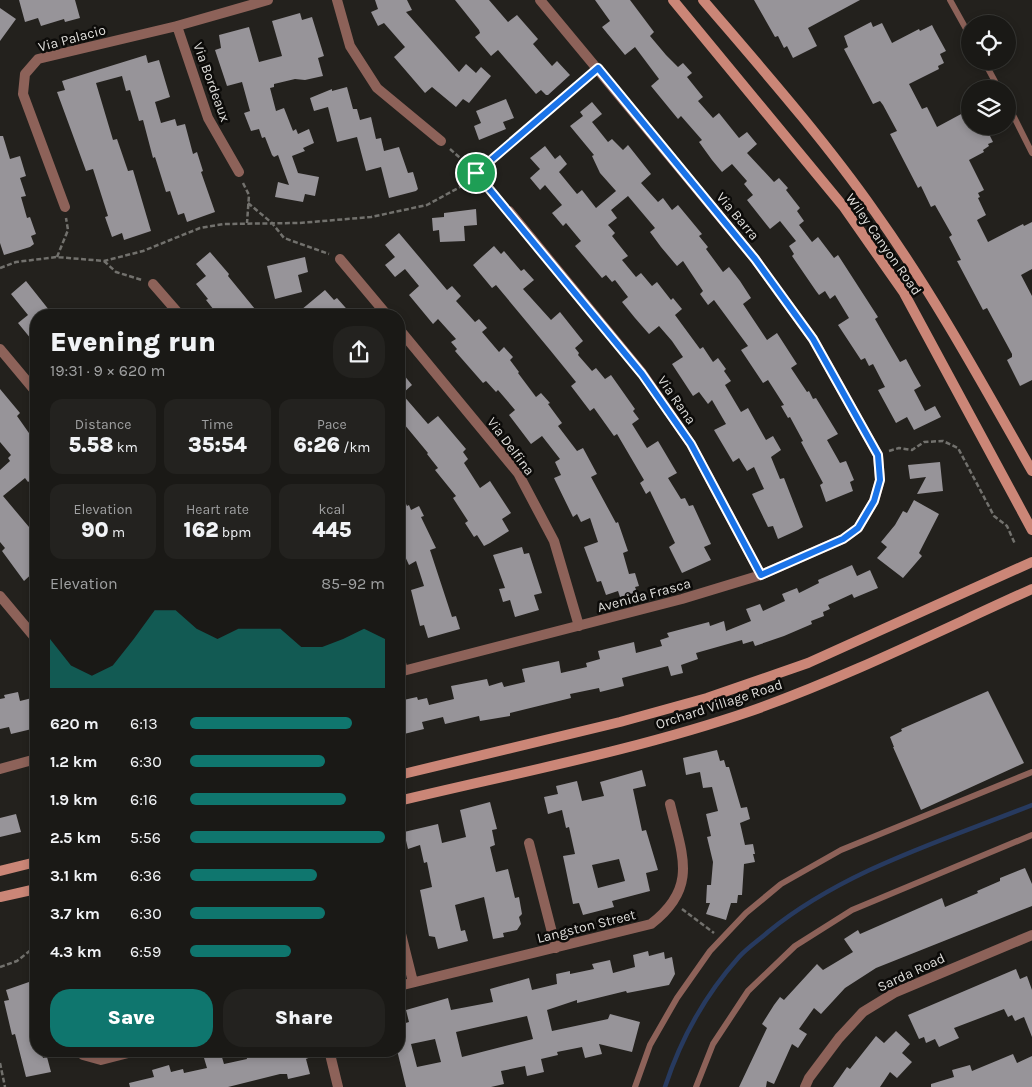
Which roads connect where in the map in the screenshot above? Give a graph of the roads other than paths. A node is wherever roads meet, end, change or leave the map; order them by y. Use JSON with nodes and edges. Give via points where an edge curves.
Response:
{"nodes":[{"id":1,"x":268,"y":0,"type":"edge"},
{"id":2,"x":336,"y":0,"type":"edge"},
{"id":3,"x":540,"y":0,"type":"edge"},
{"id":4,"x":673,"y":0,"type":"edge"},
{"id":5,"x":703,"y":0,"type":"edge"},
{"id":6,"x":950,"y":0,"type":"edge"},
{"id":7,"x":961,"y":20,"type":"edge"},
{"id":8,"x":177,"y":26,"type":"junction"},
{"id":9,"x":1016,"y":121,"type":"edge"},
{"id":10,"x":442,"y":141,"type":"road end"},
{"id":11,"x":1032,"y":153,"type":"edge"},
{"id":12,"x":239,"y":172,"type":"road end"},
{"id":13,"x":65,"y":207,"type":"road end"},
{"id":14,"x":509,"y":211,"type":"road end"},
{"id":15,"x":340,"y":259,"type":"road end"},
{"id":16,"x":153,"y":284,"type":"road end"},
{"id":17,"x":175,"y":309,"type":"edge"},
{"id":18,"x":382,"y":309,"type":"edge"},
{"id":19,"x":405,"y":337,"type":"edge"},
{"id":20,"x":0,"y":349,"type":"edge"},
{"id":21,"x":30,"y":385,"type":"edge"},
{"id":22,"x":1032,"y":471,"type":"edge"},
{"id":23,"x":874,"y":501,"type":"joint"},
{"id":24,"x":1032,"y":530,"type":"edge"},
{"id":25,"x":1032,"y":562,"type":"edge"},
{"id":26,"x":761,"y":575,"type":"junction"},
{"id":27,"x":1032,"y":589,"type":"edge"},
{"id":28,"x":0,"y":596,"type":"edge"},
{"id":29,"x":579,"y":626,"type":"junction"},
{"id":30,"x":30,"y":631,"type":"edge"},
{"id":31,"x":405,"y":670,"type":"edge"},
{"id":32,"x":30,"y":761,"type":"edge"},
{"id":33,"x":0,"y":769,"type":"edge"},
{"id":34,"x":1032,"y":772,"type":"edge"},
{"id":35,"x":405,"y":774,"type":"edge"},
{"id":36,"x":405,"y":800,"type":"edge"},
{"id":37,"x":670,"y":804,"type":"dead end"},
{"id":38,"x":1032,"y":835,"type":"edge"},
{"id":39,"x":529,"y":843,"type":"dead end"},
{"id":40,"x":30,"y":864,"type":"edge"},
{"id":41,"x":0,"y":871,"type":"edge"},
{"id":42,"x":30,"y":890,"type":"edge"},
{"id":43,"x":0,"y":897,"type":"edge"},
{"id":44,"x":1032,"y":935,"type":"edge"},
{"id":45,"x":556,"y":948,"type":"junction"},
{"id":46,"x":405,"y":950,"type":"edge"},
{"id":47,"x":413,"y":982,"type":"junction"},
{"id":48,"x":405,"y":984,"type":"edge"},
{"id":49,"x":93,"y":1057,"type":"edge"},
{"id":50,"x":112,"y":1057,"type":"edge"},
{"id":51,"x":331,"y":1057,"type":"edge"},
{"id":52,"x":338,"y":1087,"type":"edge"},
{"id":53,"x":635,"y":1087,"type":"edge"},
{"id":54,"x":696,"y":1087,"type":"edge"},
{"id":55,"x":805,"y":1087,"type":"edge"}],
"edges":[{"from":1,"to":8,"type":"street","name":"Via Palacio"},
{"from":2,"to":10,"type":"street","via":[[350,46],[377,88]]},
{"from":3,"to":23,"type":"street","name":"Via Barra","via":[[755,259],[813,339],[878,455],[880,480]]},
{"from":4,"to":24,"type":"main road","name":"Wiley Canyon Road","via":[[843,206],[904,293]]},
{"from":5,"to":22,"type":"main road","name":"Wiley Canyon Road","via":[[832,154],[874,210],[952,329]]},
{"from":6,"to":7,"type":"lane"},
{"from":8,"to":12,"type":"street","name":"Via Bordeaux","via":[[208,118]]},
{"from":8,"to":13,"type":"street","name":"Via Palacio","via":[[38,59],[25,74],[23,94]]},
{"from":9,"to":11,"type":"lane"},
{"from":14,"to":26,"type":"street","name":"Via Rana","via":[[642,374],[691,444]]},
{"from":15,"to":18,"type":"street"},
{"from":16,"to":17,"type":"street"},
{"from":19,"to":29,"type":"street","name":"Via Delfina","via":[[518,473],[554,541]]},
{"from":20,"to":21,"type":"street"},
{"from":23,"to":26,"type":"street","name":"Avenida Frasca","via":[[858,528],[843,539]]},
{"from":25,"to":35,"type":"main road","name":"Orchard Village Road","via":[[808,663],[708,698]]},
{"from":26,"to":29,"type":"street","name":"Avenida Frasca","via":[[682,600]]},
{"from":27,"to":36,"type":"main road","name":"Orchard Village Road","via":[[830,682],[746,712],[659,738]]},
{"from":28,"to":30,"type":"street"},
{"from":29,"to":31,"type":"street","name":"Avenida Frasca"},
{"from":32,"to":33,"type":"street"},
{"from":34,"to":53,"type":"lane","via":[[841,850],[782,884],[710,951],[650,1045]]},
{"from":37,"to":45,"type":"street","name":"Langston Street","via":[[684,865],[681,887],[673,903],[651,924]]},
{"from":38,"to":54,"type":"lane","via":[[852,910],[795,946],[748,991],[713,1044]]},
{"from":39,"to":45,"type":"street"},
{"from":40,"to":41,"type":"main road"},
{"from":42,"to":43,"type":"main road"},
{"from":44,"to":55,"type":"street","name":"Sarda Road","via":[[894,993],[863,1012],[839,1038]]},
{"from":45,"to":47,"type":"street","name":"Langston Street"},
{"from":46,"to":47,"type":"street"},
{"from":47,"to":48,"type":"street","name":"Langston Street"},
{"from":49,"to":50,"type":"street","via":[[100,1060]]},
{"from":51,"to":52,"type":"street"}]}
